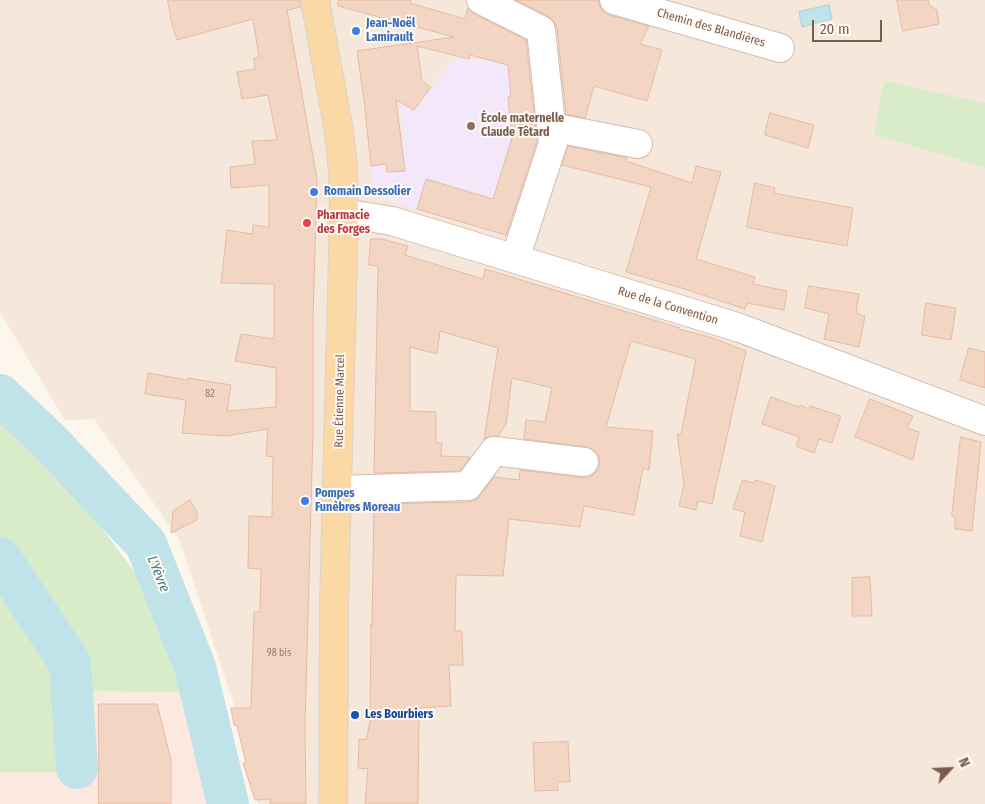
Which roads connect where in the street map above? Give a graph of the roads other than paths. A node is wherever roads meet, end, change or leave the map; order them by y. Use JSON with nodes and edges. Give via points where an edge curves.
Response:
{"nodes":[{"id":1,"x":315,"y":0,"type":"edge"},
{"id":2,"x":481,"y":0,"type":"edge"},
{"id":3,"x":614,"y":0,"type":"edge"},
{"id":4,"x":780,"y":48,"type":"dead end"},
{"id":5,"x":551,"y":127,"type":"junction"},
{"id":6,"x":638,"y":144,"type":"dead end"},
{"id":7,"x":344,"y":213,"type":"junction"},
{"id":8,"x":515,"y":259,"type":"junction"},
{"id":9,"x":985,"y":421,"type":"edge"},
{"id":10,"x":584,"y":462,"type":"dead end"},
{"id":11,"x":337,"y":490,"type":"junction"},
{"id":12,"x":333,"y":804,"type":"edge"}],
"edges":[{"from":1,"to":7,"type":"main road","name":"Rue Étienne Marcel","via":[[339,132]]},
{"from":2,"to":5,"type":"street","via":[[542,30]]},
{"from":3,"to":4,"type":"street","name":"Chemin des Blandières"},
{"from":5,"to":6,"type":"street"},
{"from":5,"to":8,"type":"street","via":[[553,143]]},
{"from":7,"to":8,"type":"street","name":"Rue de la Convention","via":[[392,221]]},
{"from":7,"to":11,"type":"main road","name":"Rue Étienne Marcel"},
{"from":8,"to":9,"type":"street","name":"Rue de la Convention","via":[[740,328]]},
{"from":10,"to":11,"type":"street","via":[[494,451],[468,486]]},
{"from":11,"to":12,"type":"main road","name":"Rue Étienne Marcel"}]}
